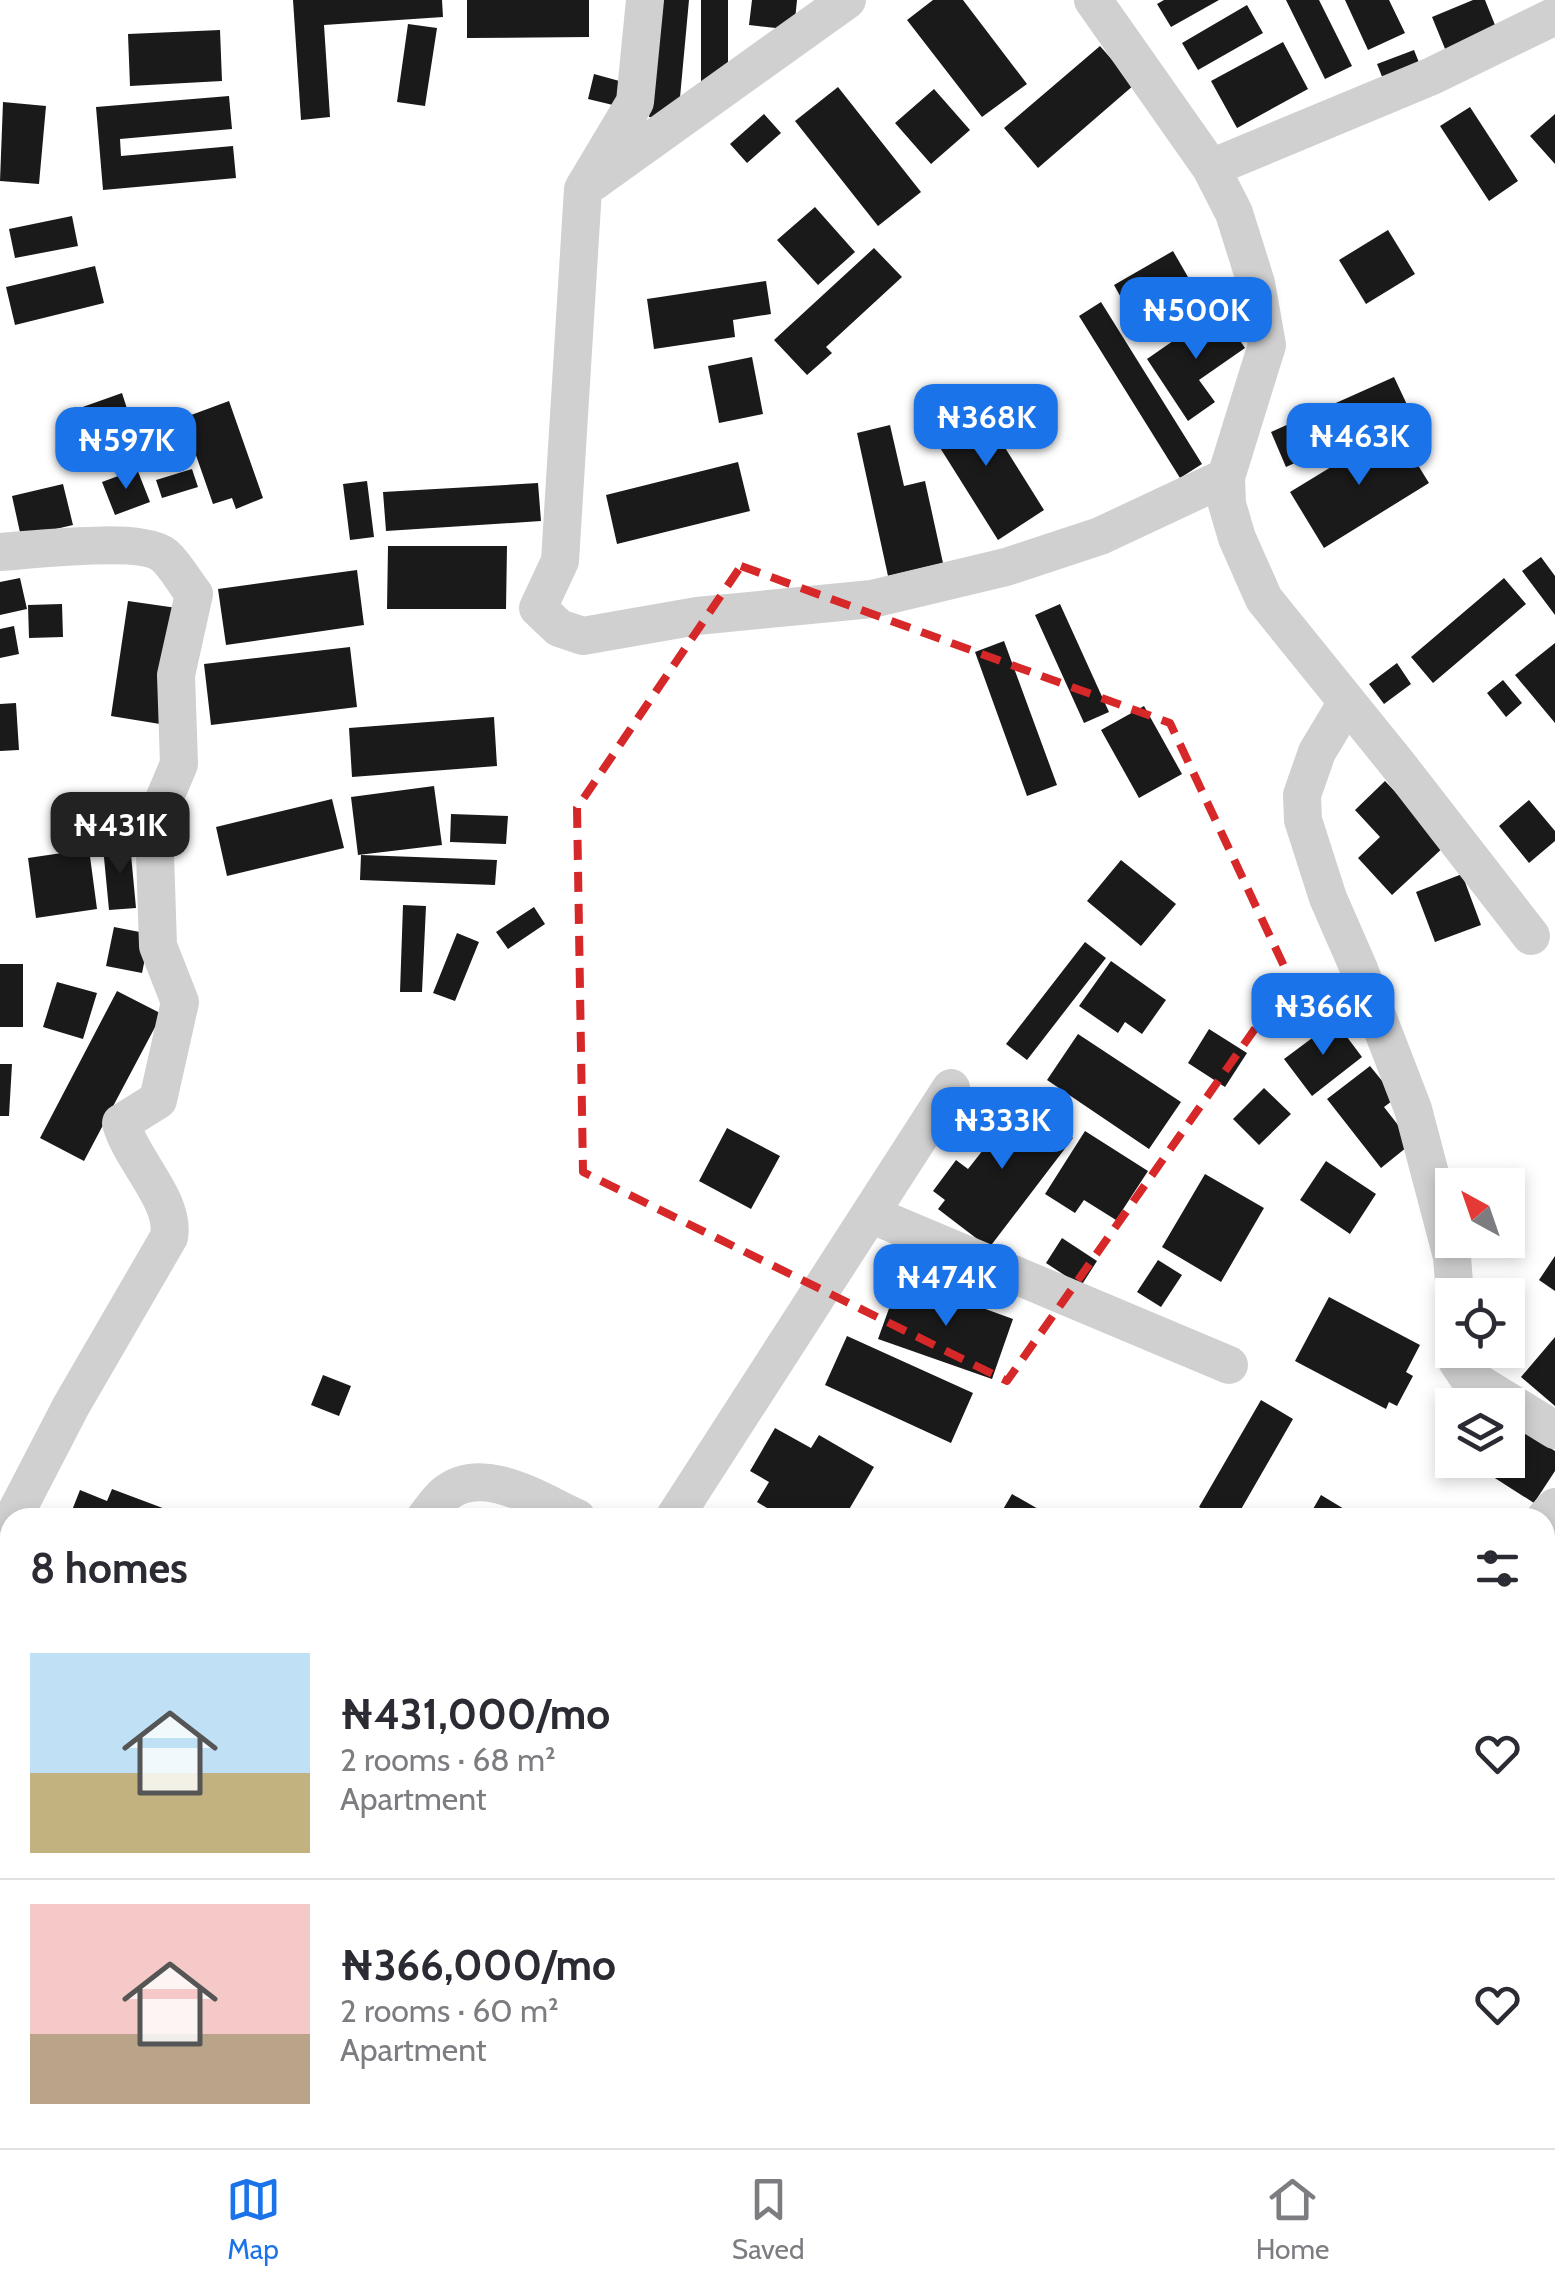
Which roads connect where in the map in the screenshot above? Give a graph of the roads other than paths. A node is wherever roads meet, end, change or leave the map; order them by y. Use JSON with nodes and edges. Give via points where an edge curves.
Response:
{"nodes":[{"id":1,"x":646,"y":0,"type":"edge"},
{"id":2,"x":847,"y":0,"type":"edge"},
{"id":3,"x":1093,"y":0,"type":"edge"},
{"id":4,"x":1555,"y":16,"type":"edge"},
{"id":5,"x":1210,"y":168,"type":"junction"},
{"id":6,"x":583,"y":190,"type":"junction"},
{"id":7,"x":1226,"y":477,"type":"junction"},
{"id":8,"x":0,"y":552,"type":"edge"},
{"id":9,"x":1347,"y":702,"type":"junction"},
{"id":10,"x":1532,"y":936,"type":"dead end"},
{"id":11,"x":951,"y":1088,"type":"dead end"},
{"id":12,"x":870,"y":1214,"type":"junction"},
{"id":13,"x":1454,"y":1278,"type":"edge"},
{"id":14,"x":1230,"y":1365,"type":"dead end"},
{"id":15,"x":1462,"y":1368,"type":"edge"},
{"id":16,"x":1555,"y":1430,"type":"edge"},
{"id":17,"x":17,"y":1508,"type":"edge"},
{"id":18,"x":433,"y":1508,"type":"edge"},
{"id":19,"x":554,"y":1508,"type":"edge"},
{"id":20,"x":680,"y":1508,"type":"edge"}],
"edges":[{"from":1,"to":6,"type":"street","via":[[634,102]]},
{"from":2,"to":6,"type":"street"},
{"from":3,"to":5,"type":"street"},
{"from":4,"to":5,"type":"street","via":[[1432,76]]},
{"from":5,"to":7,"type":"street","via":[[1247,254],[1267,345]]},
{"from":6,"to":7,"type":"street","via":[[560,561],[538,608],[559,628],[584,636],[697,616],[872,599],[1100,536]]},
{"from":7,"to":9,"type":"street","via":[[1237,538],[1264,599]]},
{"from":8,"to":17,"type":"street","via":[[150,548],[165,555],[194,594],[176,675],[179,764],[154,822],[158,946],[180,1002],[158,1100],[121,1124],[165,1206],[169,1237]]},
{"from":9,"to":10,"type":"street"},
{"from":9,"to":13,"type":"street","via":[[1317,752],[1302,795],[1303,820],[1413,1108]]},
{"from":11,"to":12,"type":"street"},
{"from":12,"to":14,"type":"street"},
{"from":12,"to":20,"type":"street"},
{"from":15,"to":16,"type":"street"},
{"from":18,"to":19,"type":"street","via":[[468,1481],[495,1482]]}]}
